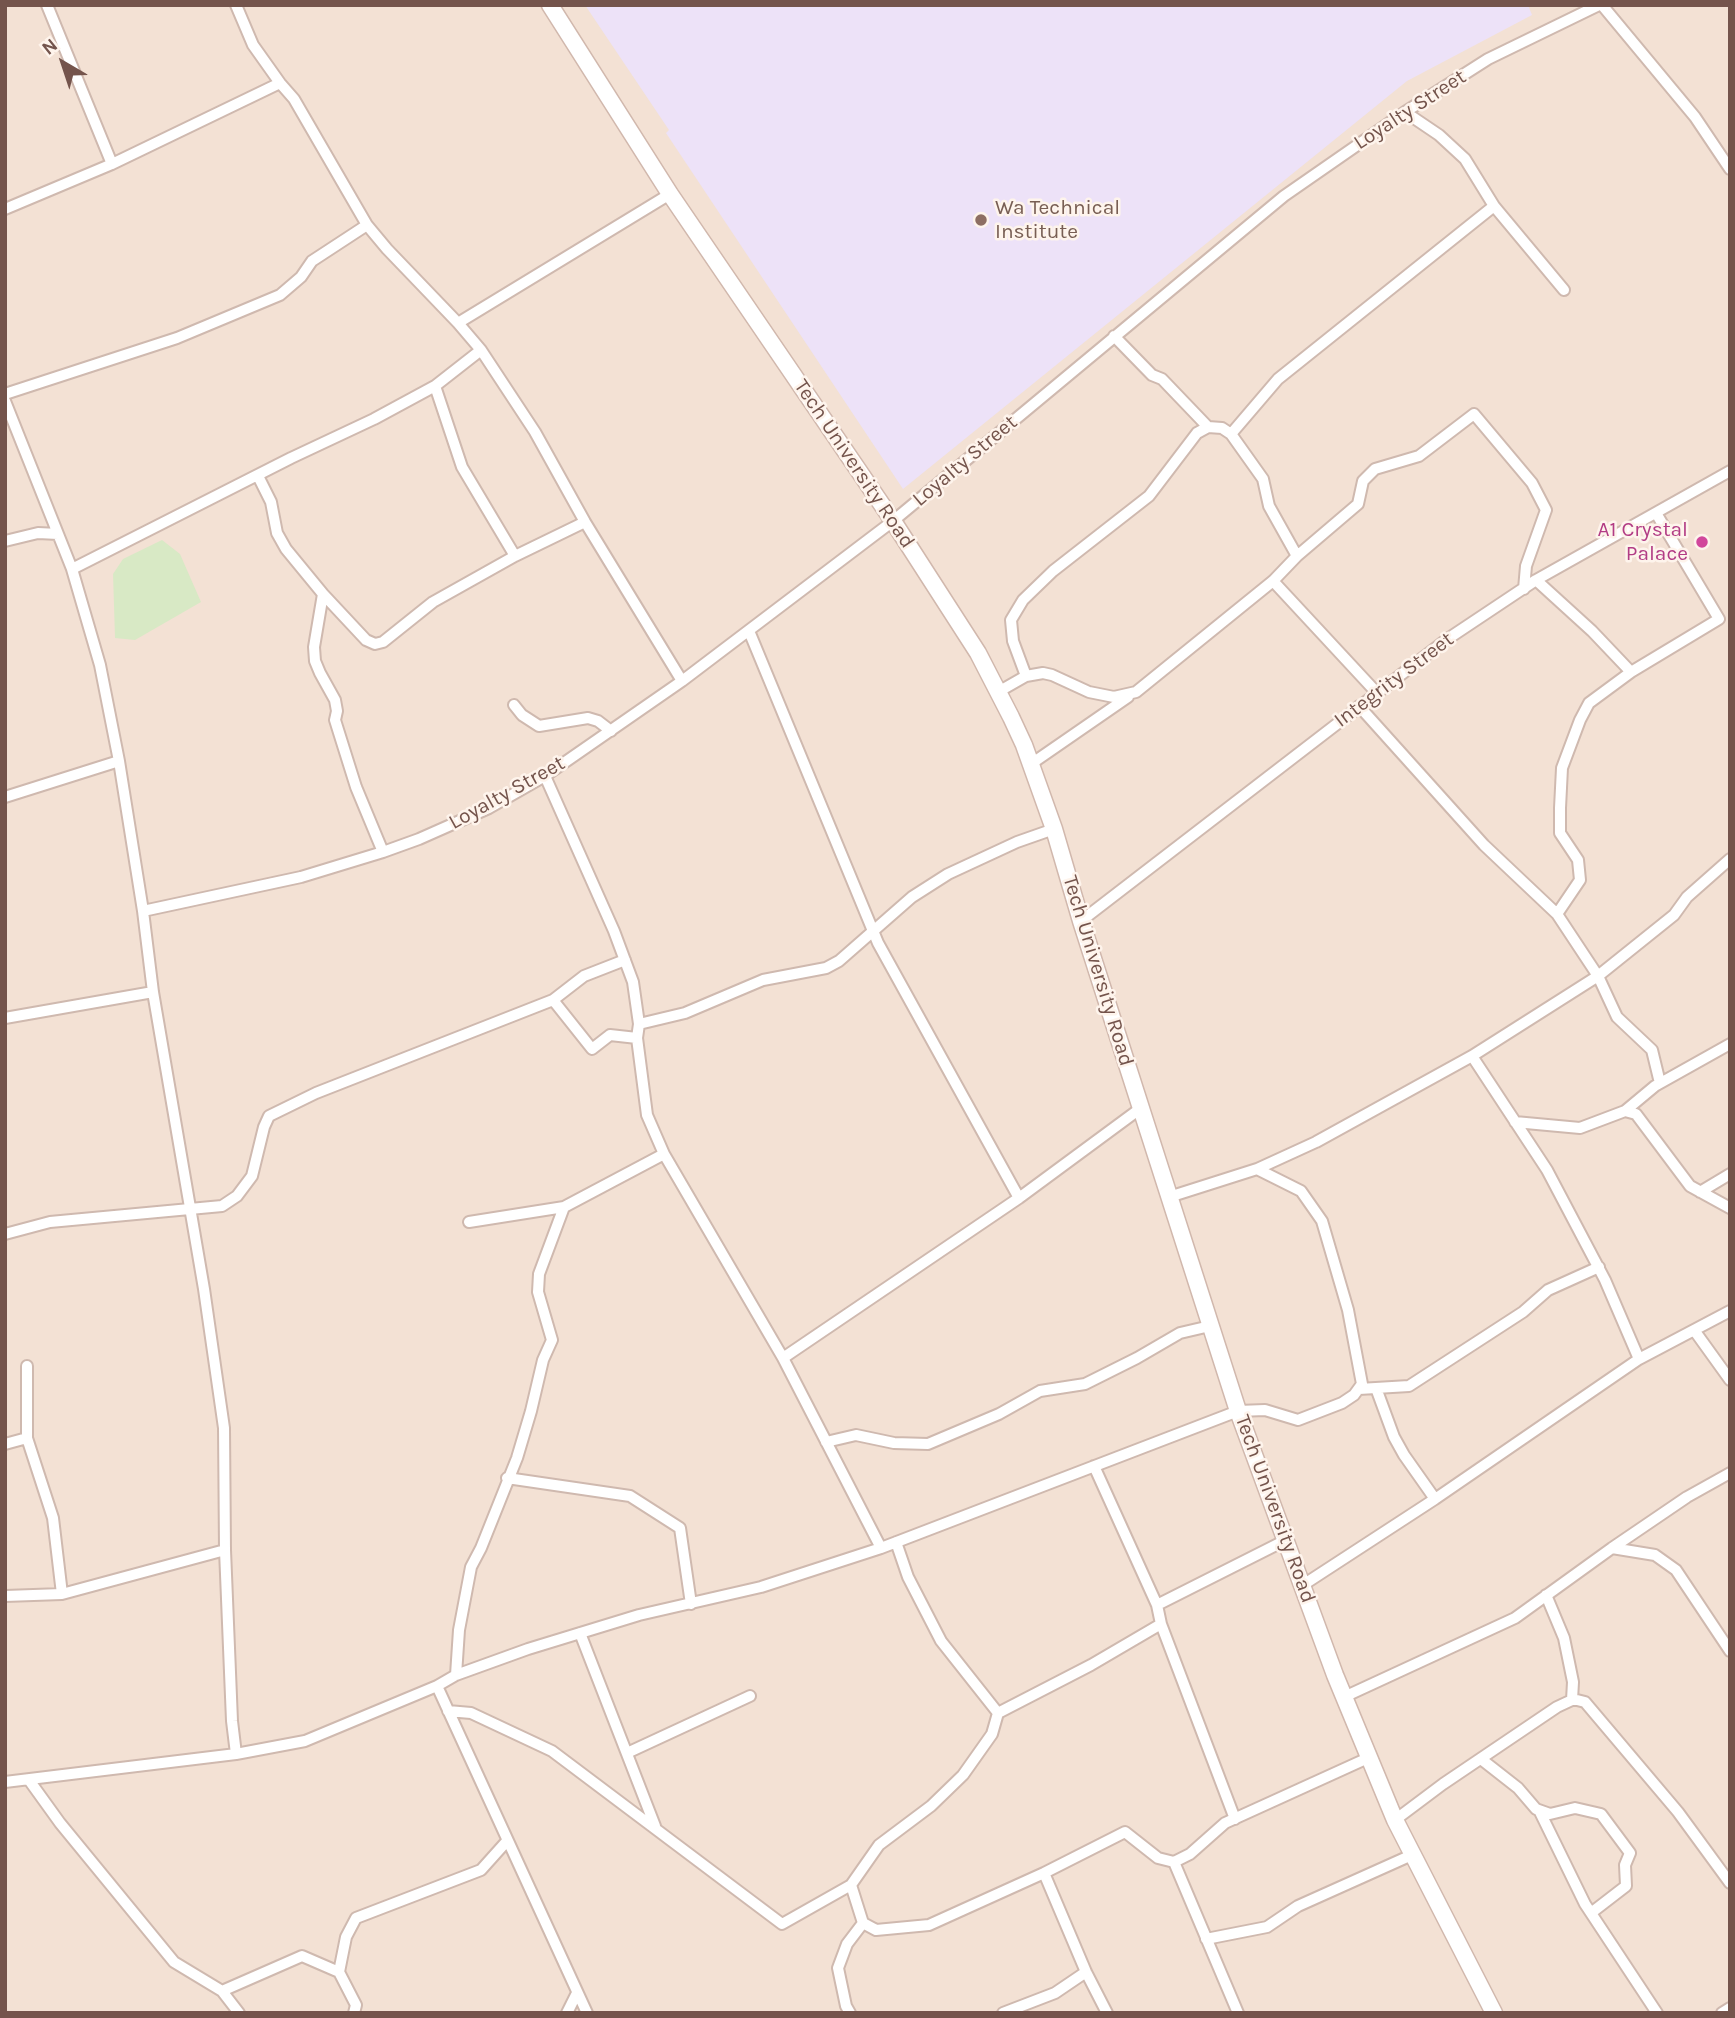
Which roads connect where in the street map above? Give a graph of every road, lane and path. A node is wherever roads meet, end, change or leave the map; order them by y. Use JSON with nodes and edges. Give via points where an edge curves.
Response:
{"nodes":[{"id":1,"x":47,"y":5,"type":"edge"},
{"id":2,"x":236,"y":5,"type":"edge"},
{"id":3,"x":550,"y":5,"type":"edge"},
{"id":4,"x":1600,"y":5,"type":"edge"},
{"id":5,"x":280,"y":83,"type":"junction"},
{"id":6,"x":1405,"y":111,"type":"junction"},
{"id":7,"x":112,"y":164,"type":"junction"},
{"id":8,"x":1730,"y":169,"type":"edge"},
{"id":9,"x":670,"y":194,"type":"junction"},
{"id":10,"x":1494,"y":206,"type":"junction"},
{"id":11,"x":5,"y":209,"type":"edge"},
{"id":12,"x":367,"y":225,"type":"junction"},
{"id":13,"x":1564,"y":290,"type":"dead end"},
{"id":14,"x":458,"y":323,"type":"junction"},
{"id":15,"x":1114,"y":336,"type":"junction"},
{"id":16,"x":481,"y":351,"type":"junction"},
{"id":17,"x":435,"y":386,"type":"junction"},
{"id":18,"x":5,"y":394,"type":"edge"},
{"id":19,"x":5,"y":401,"type":"edge"},
{"id":20,"x":1208,"y":427,"type":"junction"},
{"id":21,"x":1231,"y":434,"type":"junction"},
{"id":22,"x":1730,"y":471,"type":"edge"},
{"id":23,"x":258,"y":476,"type":"junction"},
{"id":24,"x":1656,"y":513,"type":"junction"},
{"id":25,"x":893,"y":521,"type":"junction"},
{"id":26,"x":585,"y":522,"type":"junction"},
{"id":27,"x":58,"y":534,"type":"junction"},
{"id":28,"x":5,"y":541,"type":"edge"},
{"id":29,"x":515,"y":556,"type":"junction"},
{"id":30,"x":1297,"y":556,"type":"junction"},
{"id":31,"x":72,"y":569,"type":"junction"},
{"id":32,"x":1536,"y":580,"type":"junction"},
{"id":33,"x":1273,"y":581,"type":"junction"},
{"id":34,"x":1524,"y":589,"type":"junction"},
{"id":35,"x":323,"y":594,"type":"junction"},
{"id":36,"x":749,"y":631,"type":"junction"},
{"id":37,"x":1631,"y":672,"type":"junction"},
{"id":38,"x":1026,"y":676,"type":"junction"},
{"id":39,"x":682,"y":681,"type":"junction"},
{"id":40,"x":998,"y":692,"type":"junction"},
{"id":41,"x":1136,"y":692,"type":"junction"},
{"id":42,"x":1376,"y":692,"type":"junction"},
{"id":43,"x":514,"y":705,"type":"dead end"},
{"id":44,"x":1359,"y":706,"type":"junction"},
{"id":45,"x":611,"y":731,"type":"junction"},
{"id":46,"x":119,"y":761,"type":"junction"},
{"id":47,"x":1031,"y":764,"type":"junction"},
{"id":48,"x":545,"y":776,"type":"junction"},
{"id":49,"x":5,"y":797,"type":"edge"},
{"id":50,"x":1055,"y":829,"type":"junction"},
{"id":51,"x":383,"y":852,"type":"junction"},
{"id":52,"x":1730,"y":859,"type":"edge"},
{"id":53,"x":143,"y":911,"type":"junction"},
{"id":54,"x":1557,"y":914,"type":"junction"},
{"id":55,"x":1081,"y":921,"type":"junction"},
{"id":56,"x":872,"y":930,"type":"junction"},
{"id":57,"x":625,"y":960,"type":"junction"},
{"id":58,"x":1598,"y":976,"type":"junction"},
{"id":59,"x":153,"y":992,"type":"junction"},
{"id":60,"x":553,"y":1000,"type":"junction"},
{"id":61,"x":5,"y":1018,"type":"edge"},
{"id":62,"x":639,"y":1024,"type":"junction"},
{"id":63,"x":637,"y":1038,"type":"junction"},
{"id":64,"x":1730,"y":1044,"type":"edge"},
{"id":65,"x":1472,"y":1056,"type":"junction"},
{"id":66,"x":1660,"y":1083,"type":"junction"},
{"id":67,"x":1141,"y":1108,"type":"junction"},
{"id":68,"x":1625,"y":1111,"type":"junction"},
{"id":69,"x":1515,"y":1122,"type":"junction"},
{"id":70,"x":664,"y":1154,"type":"junction"},
{"id":71,"x":1257,"y":1169,"type":"junction"},
{"id":72,"x":1730,"y":1174,"type":"edge"},
{"id":73,"x":1700,"y":1192,"type":"junction"},
{"id":74,"x":1169,"y":1197,"type":"junction"},
{"id":75,"x":1019,"y":1198,"type":"junction"},
{"id":76,"x":564,"y":1207,"type":"junction"},
{"id":77,"x":189,"y":1208,"type":"junction"},
{"id":78,"x":1730,"y":1208,"type":"edge"},
{"id":79,"x":469,"y":1222,"type":"dead end"},
{"id":80,"x":5,"y":1234,"type":"edge"},
{"id":81,"x":1599,"y":1267,"type":"junction"},
{"id":82,"x":1730,"y":1311,"type":"edge"},
{"id":83,"x":1210,"y":1326,"type":"junction"},
{"id":84,"x":1694,"y":1330,"type":"junction"},
{"id":85,"x":783,"y":1358,"type":"junction"},
{"id":86,"x":1639,"y":1359,"type":"junction"},
{"id":87,"x":27,"y":1366,"type":"dead end"},
{"id":88,"x":1730,"y":1380,"type":"edge"},
{"id":89,"x":1377,"y":1388,"type":"junction"},
{"id":90,"x":1359,"y":1389,"type":"junction"},
{"id":91,"x":1238,"y":1410,"type":"junction"},
{"id":92,"x":27,"y":1438,"type":"junction"},
{"id":93,"x":826,"y":1442,"type":"junction"},
{"id":94,"x":5,"y":1444,"type":"edge"},
{"id":95,"x":1094,"y":1466,"type":"junction"},
{"id":96,"x":1730,"y":1473,"type":"edge"},
{"id":97,"x":507,"y":1478,"type":"junction"},
{"id":98,"x":1435,"y":1499,"type":"junction"},
{"id":99,"x":1286,"y":1540,"type":"junction"},
{"id":100,"x":896,"y":1542,"type":"junction"},
{"id":101,"x":881,"y":1548,"type":"junction"},
{"id":102,"x":1612,"y":1548,"type":"junction"},
{"id":103,"x":225,"y":1550,"type":"junction"},
{"id":104,"x":1303,"y":1585,"type":"junction"},
{"id":105,"x":62,"y":1594,"type":"junction"},
{"id":106,"x":5,"y":1595,"type":"edge"},
{"id":107,"x":1546,"y":1595,"type":"junction"},
{"id":108,"x":691,"y":1604,"type":"junction"},
{"id":109,"x":1157,"y":1605,"type":"junction"},
{"id":110,"x":1161,"y":1624,"type":"junction"},
{"id":111,"x":580,"y":1633,"type":"junction"},
{"id":112,"x":1726,"y":1637,"type":"edge"},
{"id":113,"x":1730,"y":1651,"type":"edge"},
{"id":114,"x":456,"y":1675,"type":"junction"},
{"id":115,"x":437,"y":1686,"type":"junction"},
{"id":116,"x":750,"y":1696,"type":"dead end"},
{"id":117,"x":1343,"y":1697,"type":"junction"},
{"id":118,"x":1572,"y":1700,"type":"junction"},
{"id":119,"x":447,"y":1711,"type":"junction"},
{"id":120,"x":998,"y":1713,"type":"junction"},
{"id":121,"x":627,"y":1753,"type":"junction"},
{"id":122,"x":236,"y":1754,"type":"junction"},
{"id":123,"x":1368,"y":1758,"type":"junction"},
{"id":124,"x":1481,"y":1759,"type":"junction"},
{"id":125,"x":29,"y":1780,"type":"junction"},
{"id":126,"x":5,"y":1782,"type":"edge"},
{"id":127,"x":1539,"y":1810,"type":"junction"},
{"id":128,"x":1235,"y":1819,"type":"junction"},
{"id":129,"x":1395,"y":1820,"type":"junction"},
{"id":130,"x":656,"y":1828,"type":"junction"},
{"id":131,"x":507,"y":1841,"type":"junction"},
{"id":132,"x":1414,"y":1854,"type":"junction"},
{"id":133,"x":1174,"y":1862,"type":"junction"},
{"id":134,"x":1044,"y":1873,"type":"junction"},
{"id":135,"x":1730,"y":1883,"type":"edge"},
{"id":136,"x":850,"y":1885,"type":"junction"},
{"id":137,"x":1591,"y":1913,"type":"junction"},
{"id":138,"x":863,"y":1923,"type":"junction"},
{"id":139,"x":1206,"y":1939,"type":"junction"},
{"id":140,"x":339,"y":1972,"type":"junction"},
{"id":141,"x":1086,"y":1972,"type":"junction"},
{"id":142,"x":222,"y":1991,"type":"junction"},
{"id":143,"x":577,"y":1993,"type":"junction"},
{"id":144,"x":1730,"y":2008,"type":"edge"},
{"id":145,"x":239,"y":2013,"type":"edge"},
{"id":146,"x":354,"y":2013,"type":"edge"},
{"id":147,"x":567,"y":2013,"type":"edge"},
{"id":148,"x":587,"y":2013,"type":"edge"},
{"id":149,"x":850,"y":2013,"type":"edge"},
{"id":150,"x":1003,"y":2013,"type":"edge"},
{"id":151,"x":1107,"y":2013,"type":"edge"},
{"id":152,"x":1238,"y":2013,"type":"edge"},
{"id":153,"x":1494,"y":2013,"type":"edge"},
{"id":154,"x":1657,"y":2013,"type":"edge"},
{"id":155,"x":1722,"y":2013,"type":"edge"}],
"edges":[{"from":1,"to":7,"type":"street"},
{"from":2,"to":5,"type":"street","via":[[253,45]]},
{"from":3,"to":9,"type":"street","name":"Tech University Road"},
{"from":4,"to":6,"type":"street","name":"Loyalty Street","via":[[1488,60]]},
{"from":4,"to":8,"type":"street","via":[[1695,117]]},
{"from":5,"to":7,"type":"street"},
{"from":5,"to":12,"type":"street","via":[[294,99]]},
{"from":6,"to":10,"type":"street","via":[[1465,159]]},
{"from":6,"to":15,"type":"street","name":"Loyalty Street","via":[[1284,196]]},
{"from":7,"to":11,"type":"street"},
{"from":9,"to":14,"type":"street"},
{"from":9,"to":25,"type":"street","name":"Tech University Road"},
{"from":10,"to":13,"type":"street"},
{"from":10,"to":21,"type":"street","via":[[1278,379]]},
{"from":12,"to":14,"type":"street"},
{"from":12,"to":18,"type":"street","via":[[312,261],[281,295],[177,338]]},
{"from":14,"to":16,"type":"street"},
{"from":15,"to":20,"type":"street"},
{"from":15,"to":25,"type":"street","name":"Loyalty Street"},
{"from":16,"to":17,"type":"street"},
{"from":16,"to":26,"type":"street","via":[[535,432]]},
{"from":17,"to":23,"type":"street"},
{"from":17,"to":29,"type":"street","via":[[462,467]]},
{"from":19,"to":27,"type":"street"},
{"from":20,"to":21,"type":"street"},
{"from":20,"to":38,"type":"street","via":[[1197,433],[1149,496],[1052,571],[1023,600],[1012,620],[1013,641]]},
{"from":21,"to":30,"type":"street","via":[[1263,480],[1269,506]]},
{"from":22,"to":24,"type":"street","name":"Integrity Street"},
{"from":23,"to":31,"type":"street"},
{"from":23,"to":35,"type":"street","via":[[271,502],[277,533]]},
{"from":24,"to":32,"type":"street","name":"Integrity Street"},
{"from":24,"to":37,"type":"street","via":[[1719,619]]},
{"from":25,"to":36,"type":"street","name":"Loyalty Street"},
{"from":25,"to":40,"type":"street","name":"Tech University Road"},
{"from":26,"to":29,"type":"street"},
{"from":26,"to":39,"type":"street"},
{"from":27,"to":28,"type":"street","via":[[38,533]]},
{"from":27,"to":31,"type":"street"},
{"from":29,"to":35,"type":"street","via":[[433,602],[375,644]]},
{"from":30,"to":33,"type":"street"},
{"from":30,"to":34,"type":"street","via":[[1358,505],[1363,481],[1375,469],[1419,456],[1474,414],[1532,482],[1546,510],[1526,566]]},
{"from":31,"to":46,"type":"street","via":[[100,665]]},
{"from":32,"to":34,"type":"street","name":"Integrity Street"},
{"from":32,"to":37,"type":"street"},
{"from":33,"to":41,"type":"street"},
{"from":33,"to":42,"type":"street"},
{"from":34,"to":42,"type":"street","name":"Integrity Street"},
{"from":35,"to":51,"type":"street","via":[[315,661],[335,700],[335,720],[356,787]]},
{"from":36,"to":39,"type":"street","name":"Loyalty Street"},
{"from":36,"to":56,"type":"street"},
{"from":37,"to":54,"type":"street","via":[[1589,703],[1562,768],[1560,833],[1578,860],[1580,880]]},
{"from":38,"to":40,"type":"street"},
{"from":38,"to":41,"type":"street","via":[[1052,674],[1089,692],[1114,697]]},
{"from":39,"to":45,"type":"street","name":"Loyalty Street"},
{"from":40,"to":47,"type":"street","name":"Tech University Road"},
{"from":41,"to":47,"type":"street"},
{"from":42,"to":44,"type":"street","name":"Integrity Street"},
{"from":43,"to":45,"type":"street","via":[[539,726],[588,718]]},
{"from":44,"to":54,"type":"street","via":[[1484,845]]},
{"from":44,"to":55,"type":"street","name":"Integrity Street"},
{"from":45,"to":48,"type":"street","name":"Loyalty Street"},
{"from":46,"to":49,"type":"street"},
{"from":46,"to":53,"type":"street"},
{"from":47,"to":50,"type":"street","name":"Tech University Road"},
{"from":48,"to":51,"type":"street","name":"Loyalty Street","via":[[489,808]]},
{"from":48,"to":57,"type":"street"},
{"from":50,"to":55,"type":"street","name":"Tech University Road"},
{"from":50,"to":56,"type":"street","via":[[948,874]]},
{"from":51,"to":53,"type":"street","name":"Loyalty Street","via":[[301,877]]},
{"from":52,"to":58,"type":"street","via":[[1687,897],[1674,915]]},
{"from":53,"to":59,"type":"street"},
{"from":54,"to":58,"type":"street"},
{"from":55,"to":67,"type":"street","name":"Tech University Road"},
{"from":56,"to":62,"type":"street","via":[[826,968],[763,981],[685,1013]]},
{"from":56,"to":75,"type":"street"},
{"from":57,"to":60,"type":"street","via":[[584,976]]},
{"from":57,"to":62,"type":"street"},
{"from":58,"to":65,"type":"street"},
{"from":58,"to":66,"type":"street","via":[[1617,1017],[1652,1050]]},
{"from":59,"to":61,"type":"street"},
{"from":59,"to":77,"type":"street"},
{"from":60,"to":63,"type":"street","via":[[592,1048],[610,1035]]},
{"from":60,"to":77,"type":"street","via":[[316,1093],[269,1116],[252,1176],[237,1196],[222,1206]]},
{"from":62,"to":63,"type":"street"},
{"from":63,"to":70,"type":"street","via":[[647,1115]]},
{"from":64,"to":66,"type":"street"},
{"from":65,"to":69,"type":"street"},
{"from":65,"to":71,"type":"street","via":[[1316,1142]]},
{"from":66,"to":68,"type":"street"},
{"from":67,"to":74,"type":"street","name":"Tech University Road"},
{"from":67,"to":75,"type":"street"},
{"from":68,"to":69,"type":"street","via":[[1580,1128]]},
{"from":68,"to":73,"type":"street","via":[[1636,1114],[1690,1186]]},
{"from":69,"to":81,"type":"street","via":[[1547,1170]]},
{"from":70,"to":76,"type":"street"},
{"from":70,"to":85,"type":"street"},
{"from":71,"to":74,"type":"street"},
{"from":71,"to":90,"type":"street","via":[[1301,1191],[1322,1221],[1348,1310],[1362,1384]]},
{"from":72,"to":73,"type":"street"},
{"from":73,"to":78,"type":"street"},
{"from":74,"to":83,"type":"street","name":"Tech University Road"},
{"from":75,"to":85,"type":"street"},
{"from":76,"to":79,"type":"street"},
{"from":76,"to":97,"type":"street","via":[[539,1274],[538,1292],[552,1339]]},
{"from":77,"to":80,"type":"street","via":[[50,1222]]},
{"from":77,"to":103,"type":"street","via":[[224,1428]]},
{"from":81,"to":86,"type":"street"},
{"from":81,"to":89,"type":"street","via":[[1548,1290],[1523,1312],[1409,1386]]},
{"from":82,"to":84,"type":"street"},
{"from":83,"to":91,"type":"street","name":"Tech University Road"},
{"from":83,"to":93,"type":"street","via":[[1180,1333],[1085,1384],[1040,1391],[928,1444],[856,1435]]},
{"from":84,"to":86,"type":"street"},
{"from":84,"to":88,"type":"street"},
{"from":85,"to":93,"type":"street"},
{"from":86,"to":98,"type":"street"},
{"from":87,"to":92,"type":"street"},
{"from":89,"to":90,"type":"street"},
{"from":89,"to":98,"type":"street","via":[[1394,1437]]},
{"from":90,"to":91,"type":"street","via":[[1342,1403],[1298,1420],[1265,1410]]},
{"from":91,"to":95,"type":"street"},
{"from":91,"to":99,"type":"street","name":"Tech University Road"},
{"from":92,"to":94,"type":"street"},
{"from":92,"to":105,"type":"street","via":[[53,1518]]},
{"from":93,"to":101,"type":"street"},
{"from":95,"to":100,"type":"street"},
{"from":95,"to":109,"type":"street"},
{"from":96,"to":102,"type":"street"},
{"from":97,"to":108,"type":"street","via":[[630,1496],[680,1528]]},
{"from":97,"to":114,"type":"street","via":[[471,1567]]},
{"from":98,"to":104,"type":"street"},
{"from":99,"to":104,"type":"street","name":"Tech University Road"},
{"from":99,"to":109,"type":"street"},
{"from":100,"to":101,"type":"street"},
{"from":100,"to":120,"type":"street","via":[[908,1577],[941,1641]]},
{"from":101,"to":108,"type":"street"},
{"from":102,"to":107,"type":"street"},
{"from":102,"to":112,"type":"street","via":[[1655,1555],[1676,1570]]},
{"from":103,"to":105,"type":"street"},
{"from":103,"to":122,"type":"street"},
{"from":104,"to":117,"type":"street","name":"Tech University Road"},
{"from":105,"to":106,"type":"street"},
{"from":107,"to":117,"type":"street","via":[[1515,1618]]},
{"from":107,"to":118,"type":"street","via":[[1564,1638]]},
{"from":108,"to":111,"type":"street"},
{"from":109,"to":110,"type":"street"},
{"from":110,"to":120,"type":"street"},
{"from":110,"to":128,"type":"street"},
{"from":111,"to":114,"type":"street"},
{"from":111,"to":121,"type":"street"},
{"from":112,"to":113,"type":"street"},
{"from":114,"to":115,"type":"street"},
{"from":115,"to":119,"type":"street"},
{"from":115,"to":122,"type":"street","via":[[305,1741]]},
{"from":116,"to":121,"type":"street"},
{"from":117,"to":123,"type":"street","name":"Tech University Road"},
{"from":118,"to":124,"type":"street"},
{"from":118,"to":135,"type":"street","via":[[1585,1702],[1685,1821]]},
{"from":119,"to":130,"type":"street","via":[[471,1713],[552,1751]]},
{"from":119,"to":131,"type":"street"},
{"from":120,"to":136,"type":"street","via":[[992,1734],[963,1776],[879,1845]]},
{"from":121,"to":130,"type":"street"},
{"from":122,"to":125,"type":"street"},
{"from":123,"to":128,"type":"street"},
{"from":123,"to":129,"type":"street","name":"Tech University Road"},
{"from":124,"to":127,"type":"street"},
{"from":124,"to":129,"type":"street"},
{"from":125,"to":126,"type":"street"},
{"from":125,"to":142,"type":"street","via":[[174,1962]]},
{"from":127,"to":137,"type":"street"},
{"from":127,"to":137,"type":"street","via":[[1550,1814],[1575,1808],[1601,1814],[1630,1853],[1625,1865],[1626,1886]]},
{"from":128,"to":133,"type":"street"},
{"from":129,"to":132,"type":"street","name":"Tech University Road"},
{"from":130,"to":136,"type":"street","via":[[782,1924]]},
{"from":131,"to":140,"type":"street","via":[[481,1870],[356,1918],[346,1937]]},
{"from":131,"to":143,"type":"street"},
{"from":132,"to":139,"type":"street","via":[[1298,1906],[1267,1927]]},
{"from":132,"to":153,"type":"street","name":"Tech University Road"},
{"from":133,"to":134,"type":"street","via":[[1158,1858],[1125,1832]]},
{"from":133,"to":139,"type":"street"},
{"from":134,"to":138,"type":"street","via":[[929,1925],[876,1930]]},
{"from":134,"to":141,"type":"street"},
{"from":136,"to":138,"type":"street"},
{"from":137,"to":154,"type":"street"},
{"from":138,"to":149,"type":"street","via":[[838,1968]]},
{"from":139,"to":152,"type":"street"},
{"from":140,"to":142,"type":"street","via":[[302,1956]]},
{"from":140,"to":146,"type":"street","via":[[356,2005]]},
{"from":141,"to":150,"type":"street","via":[[1055,1993]]},
{"from":141,"to":151,"type":"street"},
{"from":142,"to":145,"type":"street"},
{"from":143,"to":147,"type":"street"},
{"from":143,"to":148,"type":"street"},
{"from":144,"to":155,"type":"street"}]}
